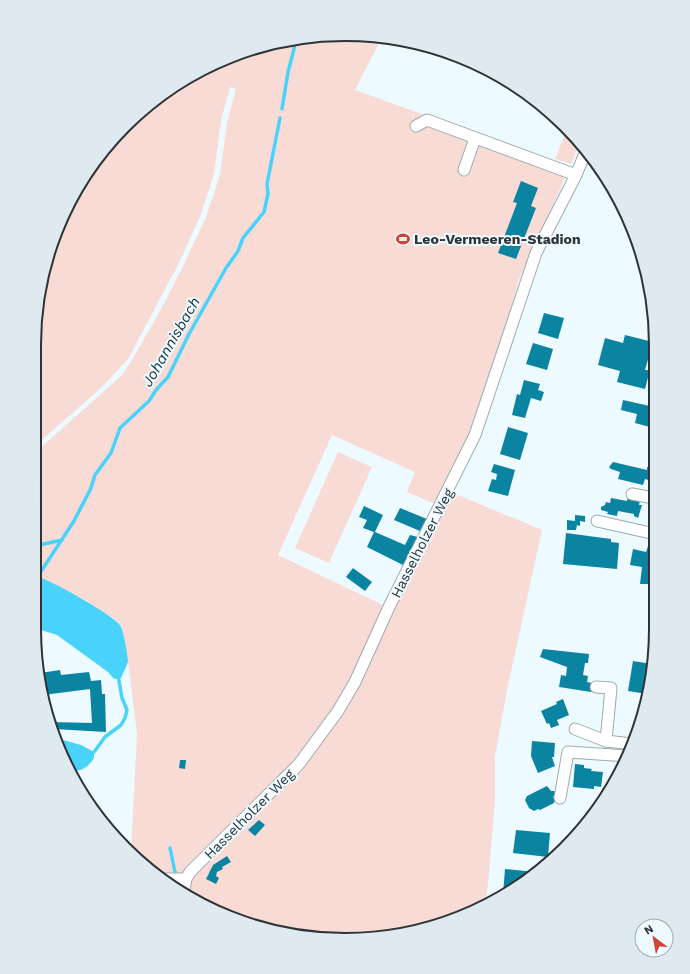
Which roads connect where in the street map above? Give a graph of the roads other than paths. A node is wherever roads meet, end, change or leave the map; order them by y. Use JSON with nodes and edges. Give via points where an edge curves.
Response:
{"nodes":[{"id":1,"x":416,"y":126,"type":"dead end"},
{"id":2,"x":475,"y":138,"type":"junction"},
{"id":3,"x":584,"y":157,"type":"edge"},
{"id":4,"x":464,"y":170,"type":"dead end"},
{"id":5,"x":576,"y":175,"type":"junction"},
{"id":6,"x":632,"y":494,"type":"dead end"},
{"id":7,"x":649,"y":497,"type":"edge"},
{"id":8,"x":597,"y":521,"type":"dead end"},
{"id":9,"x":649,"y":533,"type":"edge"},
{"id":10,"x":596,"y":687,"type":"dead end"},
{"id":11,"x":575,"y":729,"type":"dead end"},
{"id":12,"x":606,"y":741,"type":"junction"},
{"id":13,"x":627,"y":743,"type":"edge"},
{"id":14,"x":621,"y":756,"type":"edge"},
{"id":15,"x":560,"y":798,"type":"dead end"},
{"id":16,"x":172,"y":879,"type":"edge"},
{"id":17,"x":186,"y":879,"type":"junction"},
{"id":18,"x":185,"y":887,"type":"edge"}],
"edges":[{"from":1,"to":2,"type":"street","via":[[427,120]]},
{"from":2,"to":4,"type":"street"},
{"from":2,"to":5,"type":"street"},
{"from":3,"to":5,"type":"street","name":"Hasselholzer Weg"},
{"from":5,"to":17,"type":"street","name":"Hasselholzer Weg","via":[[536,253],[475,435],[389,607],[355,682],[338,711],[299,764]]},
{"from":6,"to":7,"type":"street"},
{"from":8,"to":9,"type":"street"},
{"from":10,"to":12,"type":"street","via":[[611,688]]},
{"from":11,"to":12,"type":"street"},
{"from":12,"to":13,"type":"street"},
{"from":14,"to":15,"type":"street","via":[[568,752]]},
{"from":16,"to":17,"type":"street"},
{"from":17,"to":18,"type":"street"}]}
